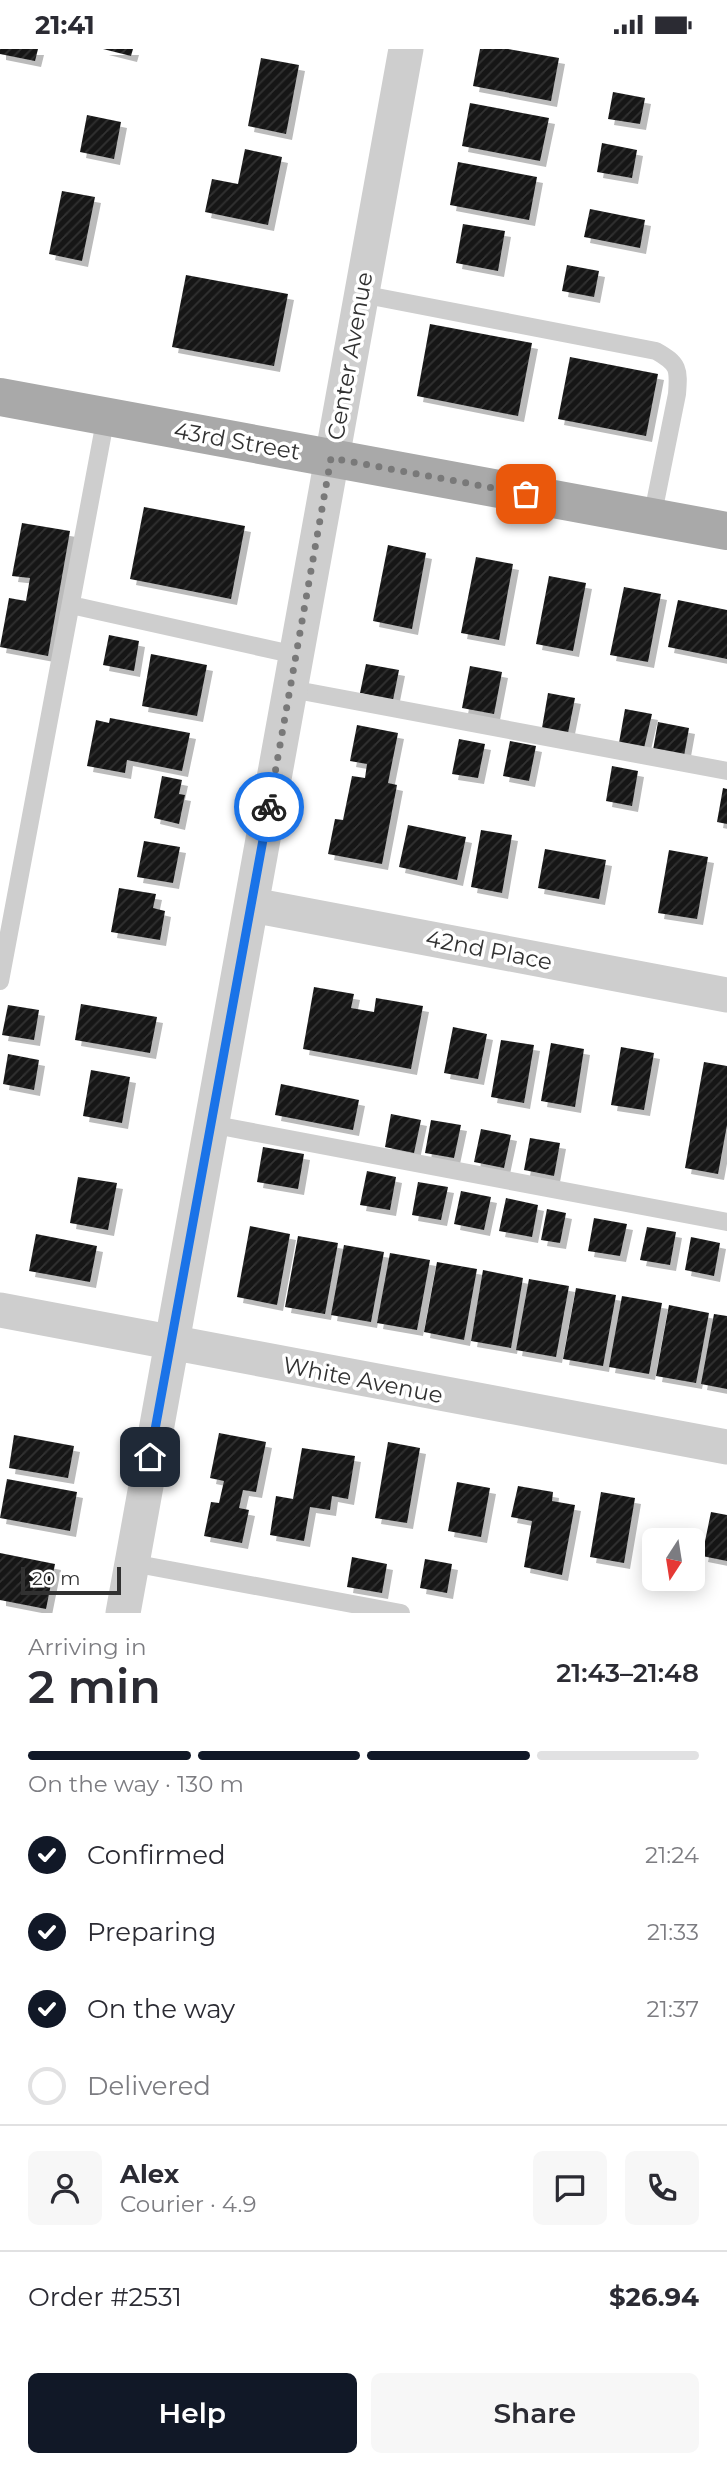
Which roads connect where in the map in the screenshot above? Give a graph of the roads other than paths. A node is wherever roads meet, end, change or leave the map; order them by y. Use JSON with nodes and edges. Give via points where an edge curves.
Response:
{"nodes":[{"id":1,"x":406,"y":49,"type":"edge"},
{"id":2,"x":361,"y":294,"type":"junction"},
{"id":3,"x":0,"y":397,"type":"edge"},
{"id":4,"x":106,"y":416,"type":"junction"},
{"id":5,"x":331,"y":458,"type":"junction"},
{"id":6,"x":652,"y":518,"type":"junction"},
{"id":7,"x":726,"y":530,"type":"edge"},
{"id":8,"x":71,"y":605,"type":"junction"},
{"id":9,"x":293,"y":672,"type":"junction"},
{"id":10,"x":727,"y":771,"type":"edge"},
{"id":11,"x":252,"y":905,"type":"junction"},
{"id":12,"x":0,"y":981,"type":"edge"},
{"id":13,"x":727,"y":995,"type":"edge"},
{"id":14,"x":210,"y":1124,"type":"junction"},
{"id":15,"x":727,"y":1222,"type":"edge"},
{"id":16,"x":0,"y":1310,"type":"edge"},
{"id":17,"x":170,"y":1343,"type":"junction"},
{"id":18,"x":727,"y":1447,"type":"edge"},
{"id":19,"x":132,"y":1563,"type":"junction"},
{"id":20,"x":123,"y":1613,"type":"edge"},
{"id":21,"x":401,"y":1613,"type":"edge"}],
"edges":[{"from":1,"to":2,"type":"street","name":"Center Avenue"},
{"from":2,"to":5,"type":"street","name":"Center Avenue"},
{"from":2,"to":6,"type":"lane","via":[[656,351],[672,360],[678,375],[677,394]]},
{"from":3,"to":4,"type":"main road","name":"43rd Street"},
{"from":4,"to":5,"type":"main road","name":"43rd Street"},
{"from":4,"to":8,"type":"lane"},
{"from":5,"to":6,"type":"main road","name":"43rd Street"},
{"from":5,"to":9,"type":"street","name":"Center Avenue"},
{"from":6,"to":7,"type":"main road","name":"43rd Street"},
{"from":8,"to":9,"type":"lane"},
{"from":8,"to":12,"type":"lane"},
{"from":9,"to":10,"type":"lane"},
{"from":9,"to":11,"type":"street","name":"Center Avenue"},
{"from":11,"to":13,"type":"street","name":"42nd Place"},
{"from":11,"to":14,"type":"street","name":"Center Avenue"},
{"from":14,"to":15,"type":"lane"},
{"from":14,"to":17,"type":"street","name":"Center Avenue"},
{"from":16,"to":17,"type":"street","name":"White Avenue"},
{"from":17,"to":18,"type":"street","name":"White Avenue"},
{"from":17,"to":19,"type":"street","name":"Center Avenue"},
{"from":19,"to":20,"type":"street","name":"Center Avenue"},
{"from":19,"to":21,"type":"lane"}]}
